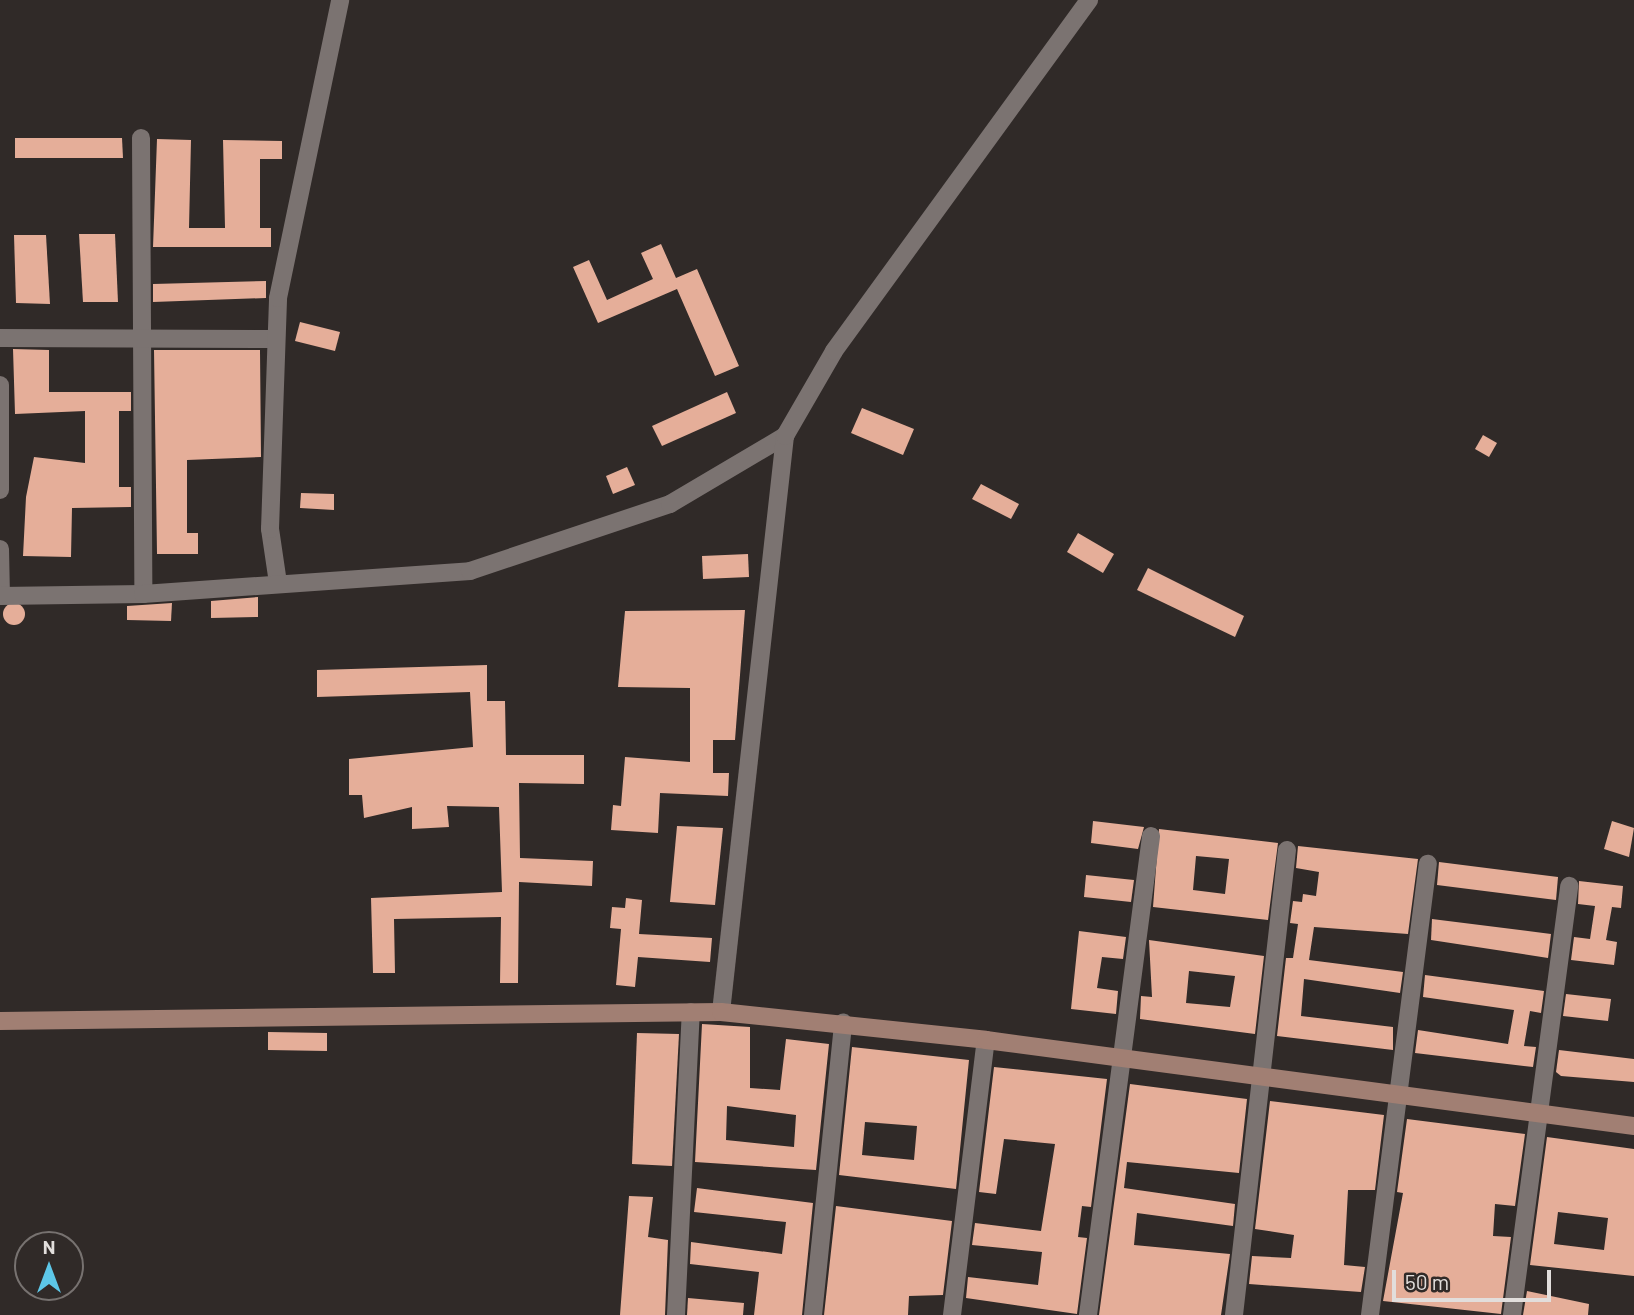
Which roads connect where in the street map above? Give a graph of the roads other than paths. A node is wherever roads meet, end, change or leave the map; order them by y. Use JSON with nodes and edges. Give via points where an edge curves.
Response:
{"nodes":[{"id":1,"x":340,"y":0,"type":"edge"},
{"id":2,"x":1089,"y":0,"type":"edge"},
{"id":3,"x":141,"y":138,"type":"dead end"},
{"id":4,"x":0,"y":338,"type":"edge"},
{"id":5,"x":275,"y":339,"type":"junction"},
{"id":6,"x":140,"y":341,"type":"junction"},
{"id":7,"x":0,"y":385,"type":"edge"},
{"id":8,"x":785,"y":436,"type":"junction"},
{"id":9,"x":0,"y":491,"type":"edge"},
{"id":10,"x":0,"y":549,"type":"edge"},
{"id":11,"x":278,"y":583,"type":"junction"},
{"id":12,"x":143,"y":594,"type":"junction"},
{"id":13,"x":1,"y":596,"type":"edge"},
{"id":14,"x":1151,"y":836,"type":"dead end"},
{"id":15,"x":1287,"y":850,"type":"dead end"},
{"id":16,"x":1428,"y":863,"type":"dead end"},
{"id":17,"x":1569,"y":886,"type":"dead end"},
{"id":18,"x":691,"y":1012,"type":"junction"},
{"id":19,"x":721,"y":1012,"type":"junction"},
{"id":20,"x":0,"y":1021,"type":"edge"},
{"id":21,"x":843,"y":1023,"type":"junction"},
{"id":22,"x":986,"y":1040,"type":"junction"},
{"id":23,"x":1123,"y":1062,"type":"junction"},
{"id":24,"x":1261,"y":1080,"type":"junction"},
{"id":25,"x":1399,"y":1096,"type":"junction"},
{"id":26,"x":1537,"y":1114,"type":"junction"},
{"id":27,"x":1634,"y":1126,"type":"edge"},
{"id":28,"x":676,"y":1315,"type":"edge"},
{"id":29,"x":813,"y":1315,"type":"edge"},
{"id":30,"x":952,"y":1315,"type":"edge"},
{"id":31,"x":1088,"y":1315,"type":"edge"},
{"id":32,"x":1234,"y":1315,"type":"edge"},
{"id":33,"x":1370,"y":1315,"type":"edge"},
{"id":34,"x":1512,"y":1315,"type":"edge"}],
"edges":[{"from":1,"to":5,"type":"street","via":[[286,243]]},
{"from":2,"to":8,"type":"street","via":[[834,351]]},
{"from":3,"to":6,"type":"street"},
{"from":4,"to":6,"type":"street"},
{"from":5,"to":6,"type":"street"},
{"from":5,"to":11,"type":"street","via":[[270,528]]},
{"from":6,"to":12,"type":"street"},
{"from":7,"to":9,"type":"street"},
{"from":8,"to":11,"type":"street","via":[[670,504],[470,572]]},
{"from":8,"to":19,"type":"street"},
{"from":10,"to":13,"type":"street"},
{"from":11,"to":12,"type":"street"},
{"from":12,"to":13,"type":"street"},
{"from":14,"to":23,"type":"street"},
{"from":15,"to":24,"type":"street"},
{"from":16,"to":25,"type":"street"},
{"from":17,"to":26,"type":"street"},
{"from":18,"to":19,"type":"street"},
{"from":18,"to":20,"type":"street"},
{"from":18,"to":28,"type":"street"},
{"from":19,"to":21,"type":"street"},
{"from":21,"to":22,"type":"street"},
{"from":21,"to":29,"type":"street"},
{"from":22,"to":23,"type":"street"},
{"from":22,"to":30,"type":"street"},
{"from":23,"to":24,"type":"street"},
{"from":23,"to":31,"type":"street"},
{"from":24,"to":25,"type":"street"},
{"from":24,"to":32,"type":"street"},
{"from":25,"to":26,"type":"street"},
{"from":25,"to":33,"type":"street"},
{"from":26,"to":27,"type":"street"},
{"from":26,"to":34,"type":"street"}]}
